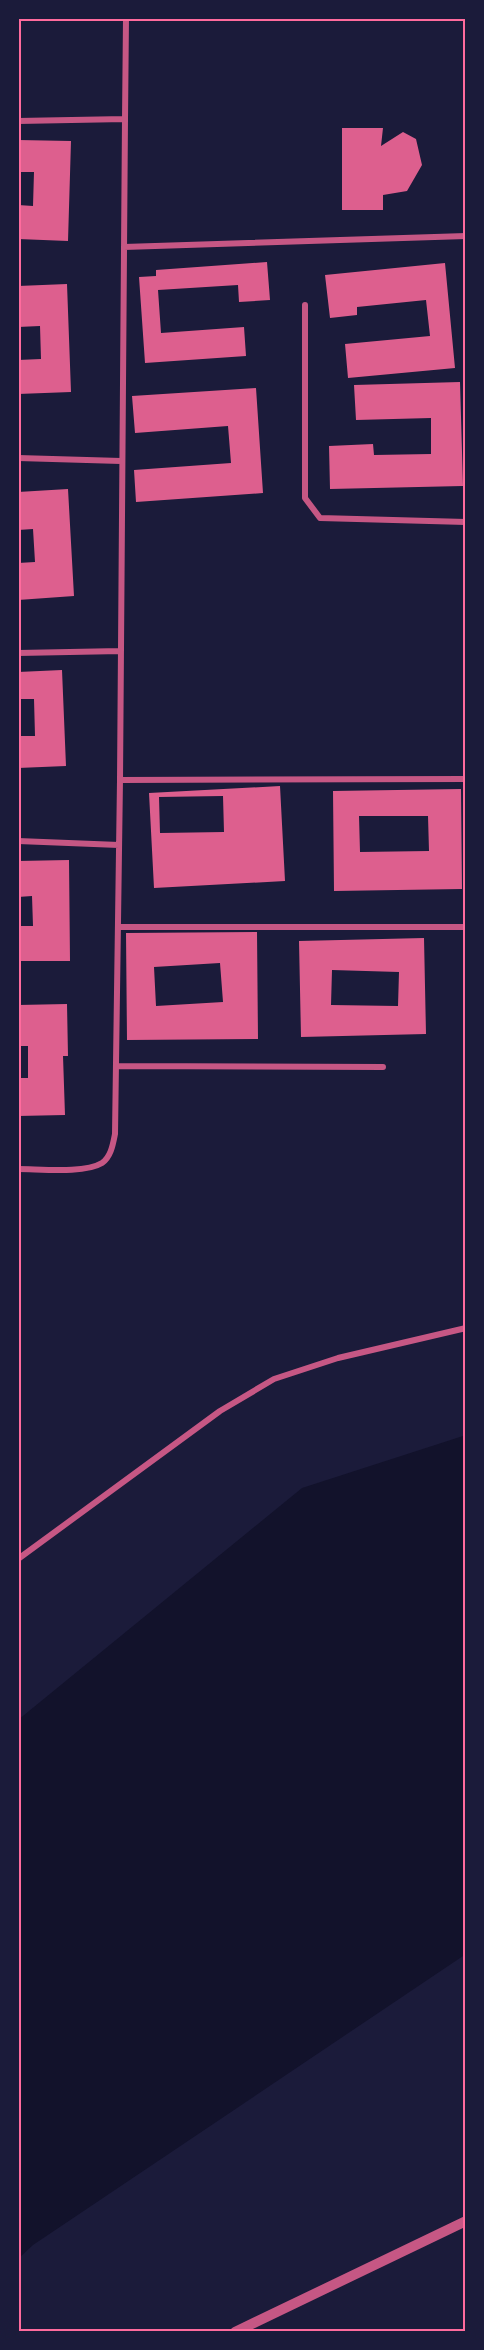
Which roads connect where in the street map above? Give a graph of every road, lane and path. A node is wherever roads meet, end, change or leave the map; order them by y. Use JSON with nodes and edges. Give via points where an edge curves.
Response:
{"nodes":[{"id":1,"x":126,"y":18,"type":"edge"},
{"id":2,"x":125,"y":119,"type":"junction"},
{"id":3,"x":18,"y":121,"type":"edge"},
{"id":4,"x":466,"y":236,"type":"edge"},
{"id":5,"x":124,"y":246,"type":"junction"},
{"id":6,"x":305,"y":305,"type":"dead end"},
{"id":7,"x":18,"y":458,"type":"edge"},
{"id":8,"x":121,"y":461,"type":"junction"},
{"id":9,"x":466,"y":522,"type":"edge"},
{"id":10,"x":121,"y":651,"type":"junction"},
{"id":11,"x":18,"y":653,"type":"edge"},
{"id":12,"x":466,"y":779,"type":"edge"},
{"id":13,"x":120,"y":780,"type":"junction"},
{"id":14,"x":18,"y":842,"type":"edge"},
{"id":15,"x":119,"y":845,"type":"junction"},
{"id":16,"x":118,"y":927,"type":"junction"},
{"id":17,"x":466,"y":927,"type":"edge"},
{"id":18,"x":116,"y":1066,"type":"junction"},
{"id":19,"x":383,"y":1067,"type":"dead end"},
{"id":20,"x":18,"y":1169,"type":"edge"},
{"id":21,"x":466,"y":1328,"type":"edge"},
{"id":22,"x":18,"y":1559,"type":"edge"},
{"id":23,"x":466,"y":2221,"type":"edge"},
{"id":24,"x":235,"y":2332,"type":"edge"}],
"edges":[{"from":1,"to":2,"type":"street"},
{"from":2,"to":3,"type":"street"},
{"from":2,"to":5,"type":"street"},
{"from":4,"to":5,"type":"street"},
{"from":5,"to":8,"type":"street"},
{"from":6,"to":9,"type":"street","via":[[305,498],[320,518]]},
{"from":7,"to":8,"type":"street"},
{"from":8,"to":10,"type":"street"},
{"from":10,"to":11,"type":"street"},
{"from":10,"to":13,"type":"street"},
{"from":12,"to":13,"type":"street"},
{"from":13,"to":15,"type":"street"},
{"from":14,"to":15,"type":"street"},
{"from":15,"to":16,"type":"street"},
{"from":16,"to":17,"type":"street"},
{"from":16,"to":18,"type":"street"},
{"from":18,"to":19,"type":"street"},
{"from":18,"to":20,"type":"street","via":[[115,1134],[104,1162],[88,1169]]},
{"from":21,"to":22,"type":"street","via":[[338,1358],[274,1379],[219,1411]]},
{"from":23,"to":24,"type":"street"}]}
